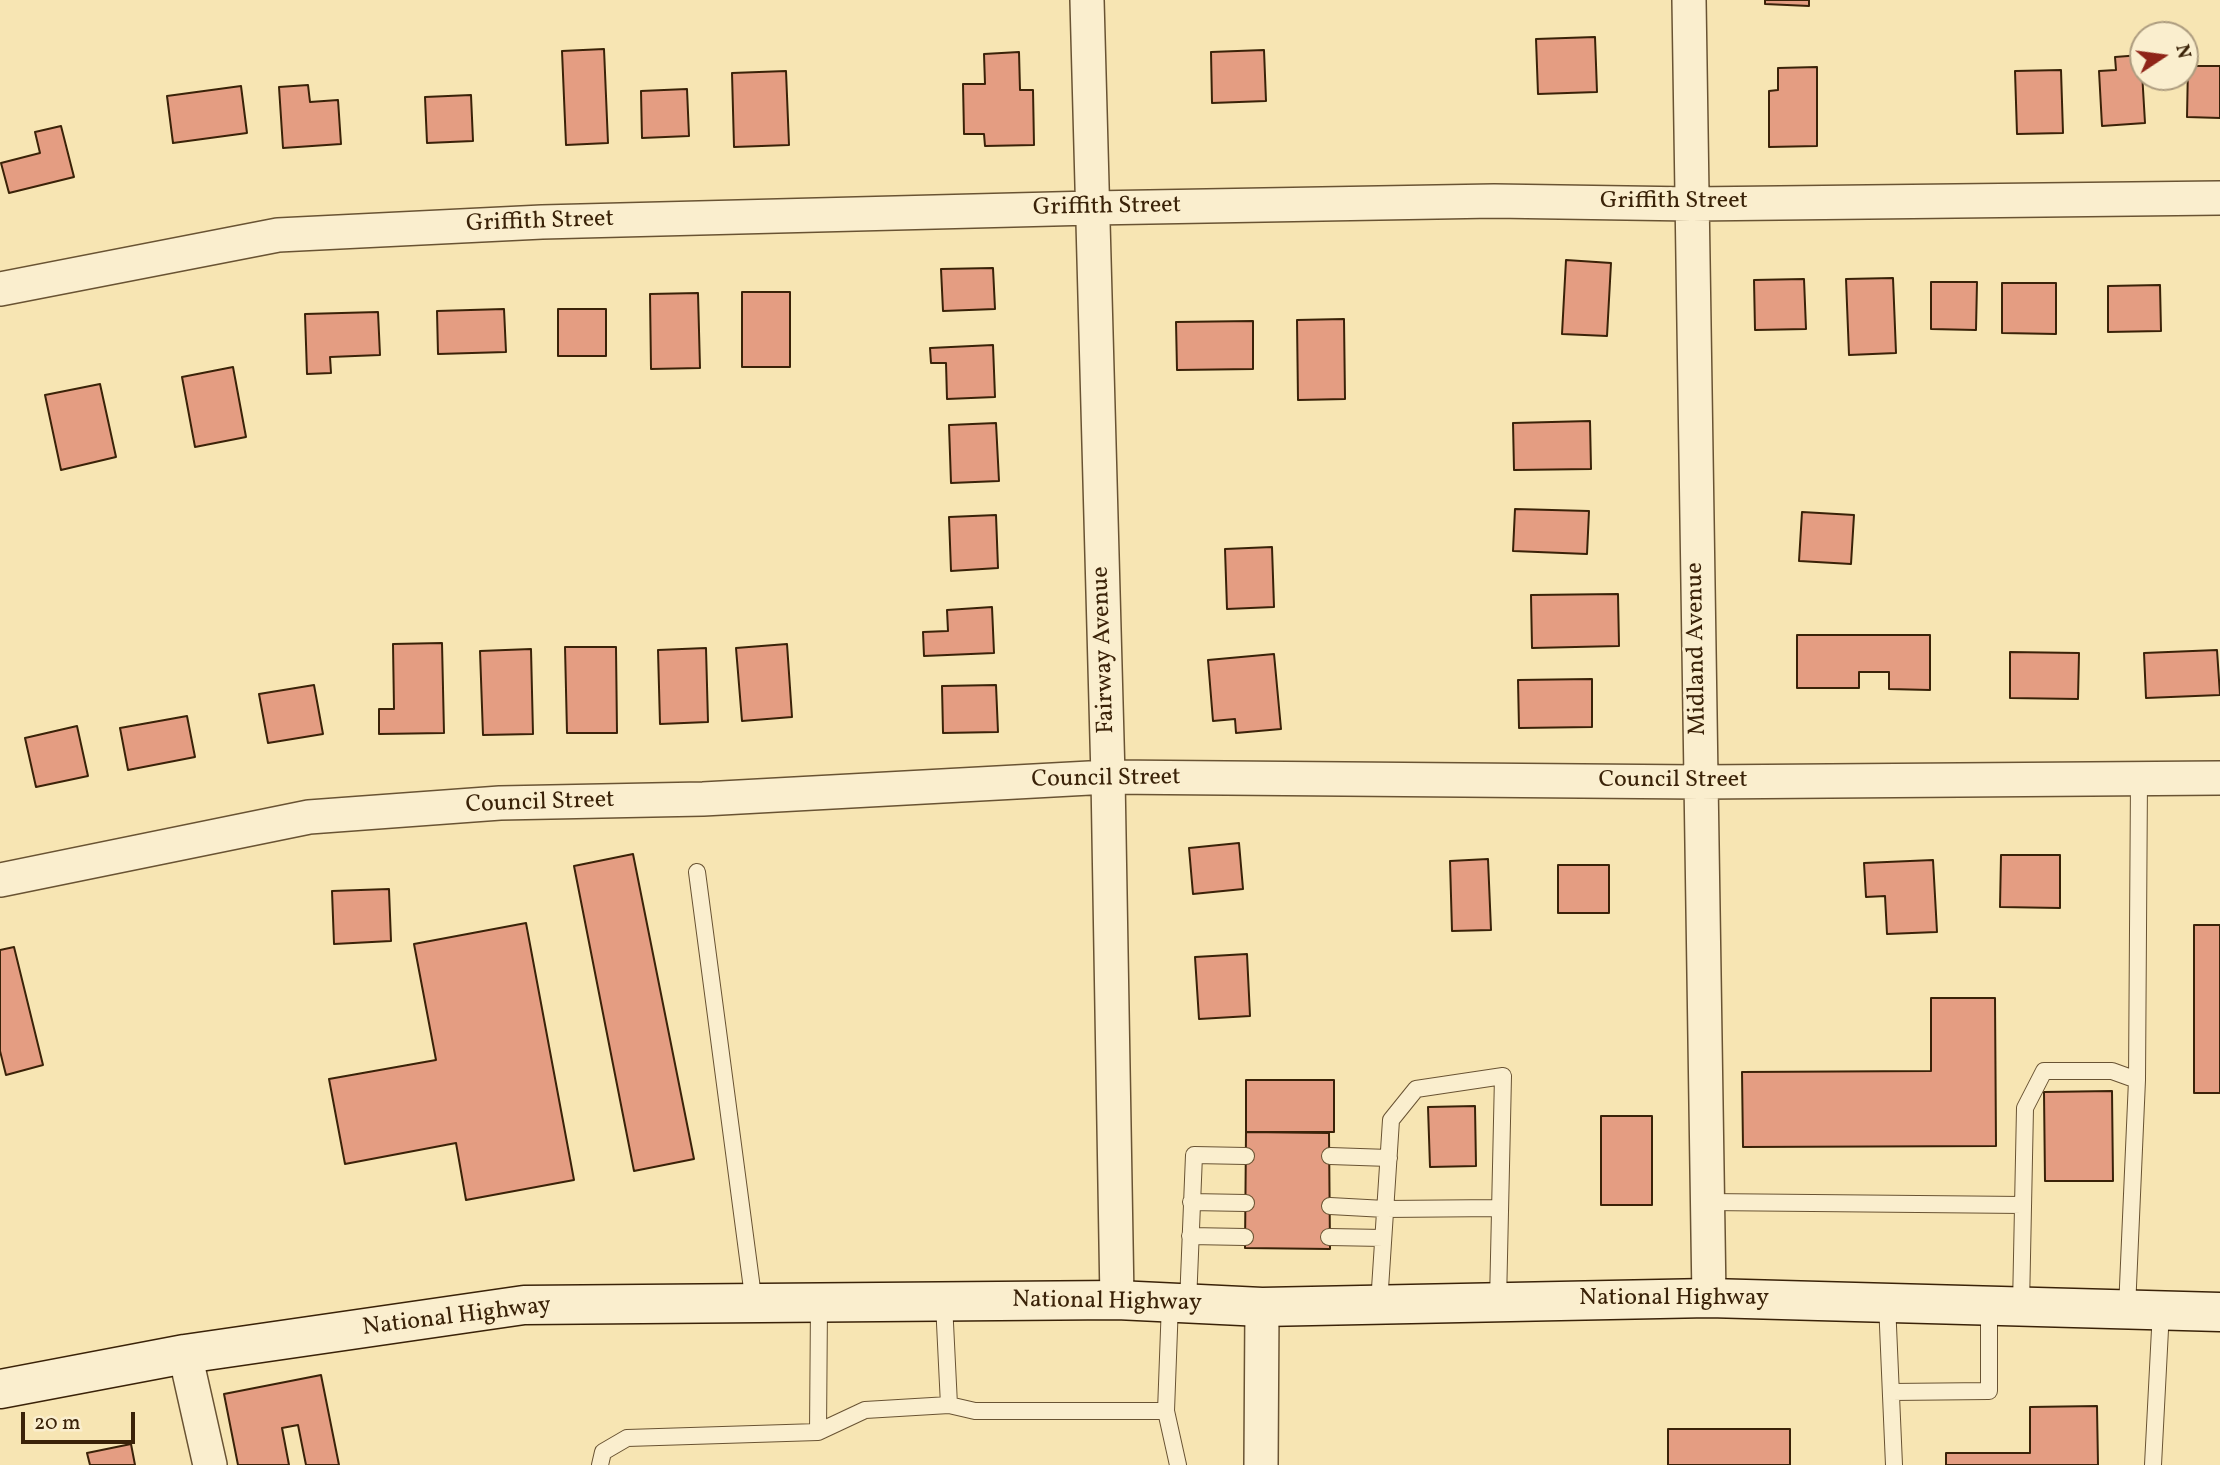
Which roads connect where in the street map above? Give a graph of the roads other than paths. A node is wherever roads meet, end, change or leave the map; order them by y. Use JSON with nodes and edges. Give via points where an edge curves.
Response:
{"nodes":[{"id":1,"x":1087,"y":0,"type":"edge"},
{"id":2,"x":1689,"y":0,"type":"edge"},
{"id":3,"x":2220,"y":198,"type":"edge"},
{"id":4,"x":1692,"y":204,"type":"junction"},
{"id":5,"x":1092,"y":208,"type":"junction"},
{"id":6,"x":0,"y":289,"type":"edge"},
{"id":7,"x":1108,"y":777,"type":"junction"},
{"id":8,"x":2220,"y":778,"type":"edge"},
{"id":9,"x":2139,"y":779,"type":"junction"},
{"id":10,"x":1700,"y":782,"type":"junction"},
{"id":11,"x":697,"y":872,"type":"dead end"},
{"id":12,"x":0,"y":880,"type":"edge"},
{"id":13,"x":2137,"y":1080,"type":"junction"},
{"id":14,"x":1246,"y":1156,"type":"dead end"},
{"id":15,"x":1330,"y":1156,"type":"dead end"},
{"id":16,"x":1389,"y":1158,"type":"junction"},
{"id":17,"x":1191,"y":1202,"type":"junction"},
{"id":18,"x":1707,"y":1202,"type":"junction"},
{"id":19,"x":1246,"y":1203,"type":"dead end"},
{"id":20,"x":2023,"y":1205,"type":"junction"},
{"id":21,"x":1329,"y":1206,"type":"dead end"},
{"id":22,"x":1500,"y":1208,"type":"junction"},
{"id":23,"x":1385,"y":1209,"type":"junction"},
{"id":24,"x":1190,"y":1236,"type":"junction"},
{"id":25,"x":1245,"y":1237,"type":"dead end"},
{"id":26,"x":1329,"y":1237,"type":"dead end"},
{"id":27,"x":1383,"y":1238,"type":"junction"},
{"id":28,"x":1709,"y":1297,"type":"junction"},
{"id":29,"x":1117,"y":1300,"type":"junction"},
{"id":30,"x":1498,"y":1302,"type":"junction"},
{"id":31,"x":944,"y":1303,"type":"junction"},
{"id":32,"x":1179,"y":1303,"type":"junction"},
{"id":33,"x":1887,"y":1303,"type":"junction"},
{"id":34,"x":754,"y":1304,"type":"junction"},
{"id":35,"x":819,"y":1304,"type":"junction"},
{"id":36,"x":1379,"y":1304,"type":"junction"},
{"id":37,"x":2005,"y":1306,"type":"junction"},
{"id":38,"x":1262,"y":1307,"type":"junction"},
{"id":39,"x":2144,"y":1310,"type":"junction"},
{"id":40,"x":2220,"y":1312,"type":"edge"},
{"id":41,"x":186,"y":1354,"type":"junction"},
{"id":42,"x":0,"y":1389,"type":"edge"},
{"id":43,"x":1891,"y":1392,"type":"junction"},
{"id":44,"x":949,"y":1405,"type":"junction"},
{"id":45,"x":1166,"y":1411,"type":"junction"},
{"id":46,"x":818,"y":1432,"type":"junction"},
{"id":47,"x":210,"y":1465,"type":"edge"},
{"id":48,"x":600,"y":1465,"type":"edge"},
{"id":49,"x":1178,"y":1465,"type":"edge"},
{"id":50,"x":1261,"y":1465,"type":"edge"},
{"id":51,"x":1894,"y":1465,"type":"edge"},
{"id":52,"x":2153,"y":1465,"type":"edge"}],
"edges":[{"from":1,"to":5,"type":"street","name":"Fairway Avenue"},
{"from":2,"to":4,"type":"street","name":"Midland Avenue"},
{"from":3,"to":4,"type":"street","name":"Griffith Street"},
{"from":4,"to":5,"type":"street","name":"Griffith Street","via":[[1494,201]]},
{"from":4,"to":10,"type":"street","name":"Midland Avenue"},
{"from":5,"to":6,"type":"street","name":"Griffith Street","via":[[541,222],[278,235]]},
{"from":5,"to":7,"type":"street","name":"Fairway Avenue"},
{"from":7,"to":10,"type":"street","name":"Council Street"},
{"from":7,"to":12,"type":"street","name":"Council Street","via":[[703,799],[500,803],[309,817]]},
{"from":7,"to":29,"type":"street","name":"Fairway Avenue"},
{"from":8,"to":9,"type":"street","name":"Council Street"},
{"from":9,"to":10,"type":"street","name":"Council Street"},
{"from":9,"to":13,"type":"lane"},
{"from":10,"to":18,"type":"street","name":"Midland Avenue"},
{"from":11,"to":34,"type":"lane"},
{"from":13,"to":20,"type":"lane","via":[[2112,1071],[2044,1072],[2025,1108]]},
{"from":13,"to":39,"type":"lane"},
{"from":14,"to":17,"type":"lane","via":[[1194,1155]]},
{"from":15,"to":16,"type":"lane"},
{"from":16,"to":22,"type":"lane","via":[[1391,1120],[1416,1089],[1503,1076]]},
{"from":16,"to":23,"type":"lane"},
{"from":17,"to":19,"type":"lane"},
{"from":17,"to":24,"type":"lane"},
{"from":18,"to":20,"type":"lane"},
{"from":18,"to":28,"type":"street","name":"Midland Avenue"},
{"from":20,"to":37,"type":"lane"},
{"from":21,"to":23,"type":"lane"},
{"from":22,"to":23,"type":"lane"},
{"from":22,"to":30,"type":"lane"},
{"from":23,"to":27,"type":"lane"},
{"from":24,"to":25,"type":"lane"},
{"from":24,"to":32,"type":"lane"},
{"from":26,"to":27,"type":"lane"},
{"from":27,"to":36,"type":"lane"},
{"from":28,"to":30,"type":"main road","name":"National Highway"},
{"from":28,"to":33,"type":"main road","name":"National Highway"},
{"from":29,"to":31,"type":"main road","name":"National Highway"},
{"from":29,"to":32,"type":"main road","name":"National Highway"},
{"from":30,"to":36,"type":"main road","name":"National Highway"},
{"from":31,"to":35,"type":"main road","name":"National Highway"},
{"from":31,"to":44,"type":"lane"},
{"from":32,"to":38,"type":"main road","name":"National Highway"},
{"from":32,"to":45,"type":"lane"},
{"from":33,"to":37,"type":"main road","name":"National Highway"},
{"from":33,"to":43,"type":"lane"},
{"from":34,"to":35,"type":"main road","name":"National Highway"},
{"from":34,"to":41,"type":"main road","name":"National Highway","via":[[524,1305]]},
{"from":35,"to":46,"type":"lane"},
{"from":36,"to":38,"type":"main road","name":"National Highway"},
{"from":37,"to":39,"type":"main road","name":"National Highway"},
{"from":37,"to":43,"type":"lane","via":[[1989,1391]]},
{"from":38,"to":50,"type":"street"},
{"from":39,"to":40,"type":"main road","name":"National Highway"},
{"from":39,"to":52,"type":"lane"},
{"from":41,"to":42,"type":"main road","name":"National Highway"},
{"from":41,"to":47,"type":"street"},
{"from":43,"to":51,"type":"lane"},
{"from":44,"to":45,"type":"lane","via":[[975,1411]]},
{"from":44,"to":46,"type":"lane","via":[[865,1410]]},
{"from":45,"to":49,"type":"lane"},
{"from":46,"to":48,"type":"lane","via":[[627,1438],[603,1452]]}]}
